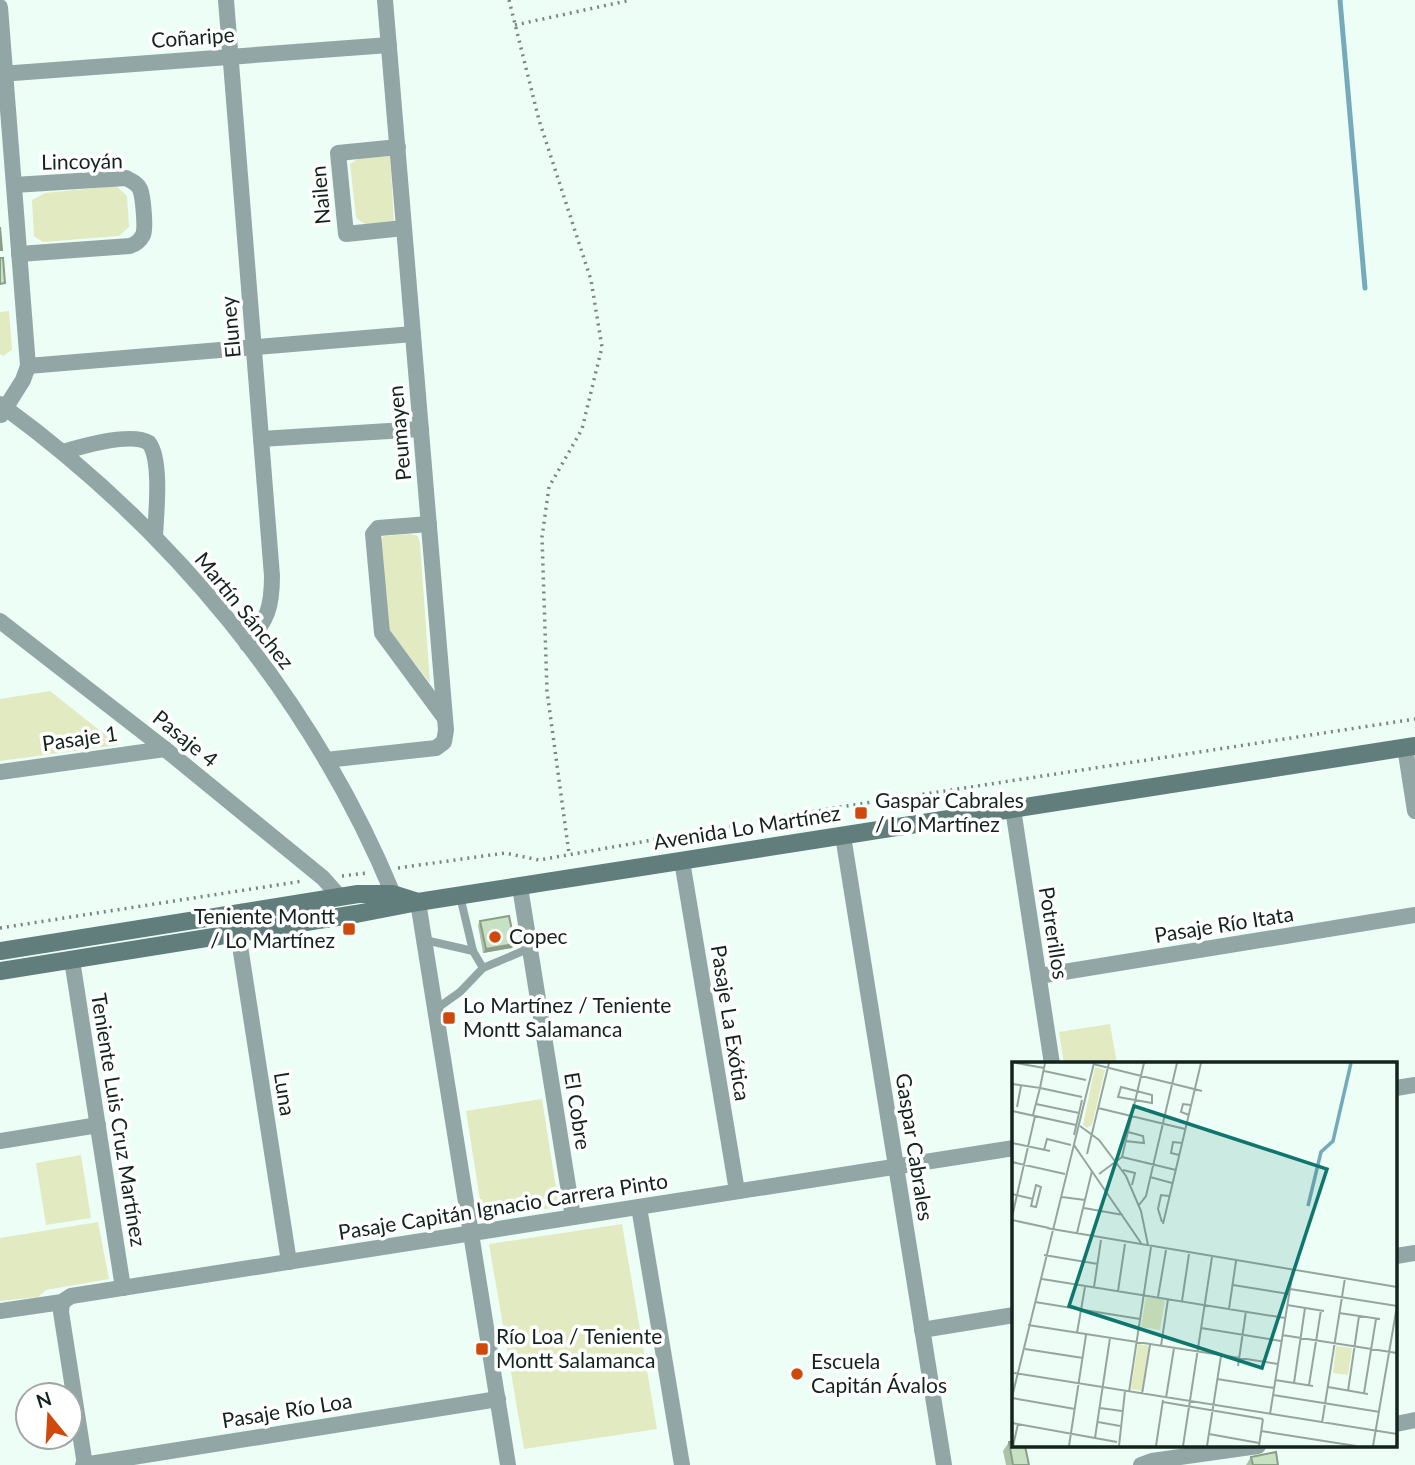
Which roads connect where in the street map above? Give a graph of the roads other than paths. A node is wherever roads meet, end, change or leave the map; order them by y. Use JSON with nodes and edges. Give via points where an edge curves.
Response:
{"nodes":[{"id":1,"x":226,"y":0,"type":"edge"},
{"id":2,"x":385,"y":0,"type":"edge"},
{"id":3,"x":0,"y":7,"type":"edge"},
{"id":4,"x":389,"y":45,"type":"junction"},
{"id":5,"x":230,"y":57,"type":"junction"},
{"id":6,"x":3,"y":74,"type":"edge"},
{"id":7,"x":398,"y":147,"type":"junction"},
{"id":8,"x":14,"y":185,"type":"junction"},
{"id":9,"x":404,"y":228,"type":"junction"},
{"id":10,"x":19,"y":254,"type":"junction"},
{"id":11,"x":413,"y":334,"type":"junction"},
{"id":12,"x":254,"y":347,"type":"junction"},
{"id":13,"x":28,"y":366,"type":"junction"},
{"id":14,"x":2,"y":410,"type":"edge"},
{"id":15,"x":421,"y":429,"type":"junction"},
{"id":16,"x":261,"y":439,"type":"junction"},
{"id":17,"x":63,"y":452,"type":"junction"},
{"id":18,"x":429,"y":524,"type":"junction"},
{"id":19,"x":155,"y":537,"type":"junction"},
{"id":20,"x":0,"y":621,"type":"edge"},
{"id":21,"x":247,"y":644,"type":"junction"},
{"id":22,"x":445,"y":719,"type":"junction"},
{"id":23,"x":1410,"y":747,"type":"edge"},
{"id":24,"x":165,"y":748,"type":"junction"},
{"id":25,"x":326,"y":760,"type":"junction"},
{"id":26,"x":0,"y":772,"type":"edge"},
{"id":27,"x":1013,"y":809,"type":"junction"},
{"id":28,"x":1415,"y":811,"type":"edge"},
{"id":29,"x":843,"y":836,"type":"junction"},
{"id":30,"x":682,"y":861,"type":"junction"},
{"id":31,"x":520,"y":887,"type":"junction"},
{"id":32,"x":393,"y":894,"type":"junction"},
{"id":33,"x":339,"y":896,"type":"junction"},
{"id":34,"x":460,"y":896,"type":"junction"},
{"id":35,"x":418,"y":902,"type":"junction"},
{"id":36,"x":1415,"y":915,"type":"edge"},
{"id":37,"x":238,"y":933,"type":"junction"},
{"id":38,"x":425,"y":940,"type":"junction"},
{"id":39,"x":530,"y":948,"type":"junction"},
{"id":40,"x":0,"y":951,"type":"edge"},
{"id":41,"x":473,"y":951,"type":"junction"},
{"id":42,"x":72,"y":960,"type":"junction"},
{"id":43,"x":483,"y":968,"type":"junction"},
{"id":44,"x":0,"y":971,"type":"edge"},
{"id":45,"x":1039,"y":976,"type":"junction"},
{"id":46,"x":436,"y":1009,"type":"junction"},
{"id":47,"x":1052,"y":1062,"type":"edge"},
{"id":48,"x":98,"y":1125,"type":"junction"},
{"id":49,"x":0,"y":1141,"type":"edge"},
{"id":50,"x":1012,"y":1148,"type":"edge"},
{"id":51,"x":896,"y":1167,"type":"junction"},
{"id":52,"x":737,"y":1191,"type":"junction"},
{"id":53,"x":639,"y":1207,"type":"junction"},
{"id":54,"x":573,"y":1217,"type":"junction"},
{"id":55,"x":471,"y":1233,"type":"junction"},
{"id":56,"x":289,"y":1262,"type":"junction"},
{"id":57,"x":123,"y":1288,"type":"junction"},
{"id":58,"x":62,"y":1301,"type":"junction"},
{"id":59,"x":0,"y":1311,"type":"edge"},
{"id":60,"x":1012,"y":1315,"type":"edge"},
{"id":61,"x":922,"y":1330,"type":"junction"},
{"id":62,"x":498,"y":1399,"type":"junction"},
{"id":63,"x":1241,"y":1453,"type":"edge"},
{"id":64,"x":85,"y":1465,"type":"edge"},
{"id":65,"x":508,"y":1465,"type":"edge"},
{"id":66,"x":682,"y":1465,"type":"edge"},
{"id":67,"x":944,"y":1465,"type":"edge"},
{"id":68,"x":1141,"y":1465,"type":"edge"}],
"edges":[{"from":1,"to":5,"type":"street","name":"Eluney"},
{"from":2,"to":4,"type":"street","name":"Peumayen"},
{"from":3,"to":6,"type":"street"},
{"from":4,"to":5,"type":"street","name":"Coñaripe"},
{"from":4,"to":7,"type":"street","name":"Peumayen"},
{"from":5,"to":6,"type":"street","name":"Coñaripe"},
{"from":5,"to":12,"type":"street","name":"Eluney"},
{"from":6,"to":8,"type":"street"},
{"from":7,"to":9,"type":"street","name":"Peumayen"},
{"from":7,"to":9,"type":"street","name":"Nailen","via":[[338,153],[346,234]]},
{"from":8,"to":10,"type":"street"},
{"from":8,"to":10,"type":"street","name":"Lincoyán","via":[[127,178],[141,193],[144,225],[141,239],[130,246]]},
{"from":9,"to":11,"type":"street","name":"Peumayen"},
{"from":10,"to":13,"type":"street"},
{"from":11,"to":12,"type":"street"},
{"from":11,"to":15,"type":"street","name":"Peumayen"},
{"from":12,"to":13,"type":"street"},
{"from":12,"to":16,"type":"street","name":"Eluney"},
{"from":13,"to":14,"type":"street"},
{"from":14,"to":17,"type":"street","name":"Martín Sánchez"},
{"from":15,"to":16,"type":"street"},
{"from":15,"to":18,"type":"street","name":"Peumayen"},
{"from":16,"to":21,"type":"street","name":"Eluney","via":[[272,583],[270,608]]},
{"from":17,"to":19,"type":"street","name":"Martín Sánchez"},
{"from":17,"to":19,"type":"street","via":[[118,440],[149,443],[157,482]]},
{"from":18,"to":22,"type":"street","name":"Peumayen"},
{"from":18,"to":22,"type":"street","via":[[379,528],[373,534],[382,633]]},
{"from":19,"to":21,"type":"street","name":"Martín Sánchez"},
{"from":20,"to":24,"type":"street","name":"Pasaje 4"},
{"from":21,"to":25,"type":"street","name":"Martín Sánchez"},
{"from":22,"to":25,"type":"street","name":"Peumayen","via":[[444,742],[436,748]]},
{"from":23,"to":27,"type":"main road","name":"Avenida Lo Martínez"},
{"from":23,"to":28,"type":"street"},
{"from":24,"to":26,"type":"street","name":"Pasaje 1"},
{"from":24,"to":33,"type":"street","name":"Pasaje 4"},
{"from":25,"to":32,"type":"street","name":"Martín Sánchez"},
{"from":27,"to":29,"type":"main road","name":"Avenida Lo Martínez"},
{"from":27,"to":45,"type":"street","name":"Potrerillos"},
{"from":29,"to":30,"type":"main road","name":"Avenida Lo Martínez"},
{"from":29,"to":51,"type":"street","name":"Gaspar Cabrales"},
{"from":30,"to":31,"type":"main road","name":"Avenida Lo Martínez"},
{"from":30,"to":52,"type":"street","name":"Pasaje La Exótica"},
{"from":31,"to":34,"type":"main road","name":"Avenida Lo Martínez"},
{"from":31,"to":39,"type":"street","name":"El Cobre"},
{"from":32,"to":33,"type":"main road","name":"Avenida Lo Martínez"},
{"from":32,"to":35,"type":"main road","name":"Avenida Lo Martínez"},
{"from":33,"to":40,"type":"main road","name":"Avenida Lo Martínez"},
{"from":34,"to":35,"type":"main road","name":"Avenida Lo Martínez"},
{"from":34,"to":41,"type":"lane"},
{"from":35,"to":37,"type":"main road","name":"Avenida Lo Martínez"},
{"from":35,"to":38,"type":"street"},
{"from":36,"to":45,"type":"street","name":"Pasaje Río Itata"},
{"from":37,"to":42,"type":"main road","name":"Avenida Lo Martínez"},
{"from":37,"to":56,"type":"street","name":"Luna"},
{"from":38,"to":41,"type":"lane"},
{"from":38,"to":46,"type":"street"},
{"from":39,"to":43,"type":"lane"},
{"from":39,"to":54,"type":"street","name":"El Cobre"},
{"from":41,"to":43,"type":"lane"},
{"from":42,"to":44,"type":"main road","name":"Avenida Lo Martínez"},
{"from":42,"to":48,"type":"street","name":"Teniente Luis Cruz Martínez"},
{"from":43,"to":46,"type":"lane"},
{"from":45,"to":47,"type":"street","name":"Potrerillos"},
{"from":46,"to":55,"type":"street"},
{"from":48,"to":49,"type":"street"},
{"from":48,"to":57,"type":"street","name":"Teniente Luis Cruz Martínez"},
{"from":50,"to":51,"type":"street","name":"Pasaje Capitán Ignacio Carrera Pinto"},
{"from":51,"to":52,"type":"street","name":"Pasaje Capitán Ignacio Carrera Pinto"},
{"from":51,"to":61,"type":"street","name":"Gaspar Cabrales"},
{"from":52,"to":53,"type":"street","name":"Pasaje Capitán Ignacio Carrera Pinto"},
{"from":53,"to":54,"type":"street","name":"Pasaje Capitán Ignacio Carrera Pinto"},
{"from":53,"to":66,"type":"street"},
{"from":54,"to":55,"type":"street","name":"Pasaje Capitán Ignacio Carrera Pinto"},
{"from":55,"to":56,"type":"street","name":"Pasaje Capitán Ignacio Carrera Pinto"},
{"from":55,"to":62,"type":"street"},
{"from":56,"to":57,"type":"street","name":"Pasaje Capitán Ignacio Carrera Pinto"},
{"from":57,"to":58,"type":"street","name":"Pasaje Capitán Ignacio Carrera Pinto"},
{"from":58,"to":59,"type":"street","name":"Pasaje Capitán Ignacio Carrera Pinto"},
{"from":58,"to":64,"type":"street"},
{"from":60,"to":61,"type":"street"},
{"from":61,"to":67,"type":"street","name":"Gaspar Cabrales"},
{"from":62,"to":64,"type":"street","name":"Pasaje Río Loa"},
{"from":62,"to":65,"type":"street"},
{"from":63,"to":68,"type":"street"}]}
